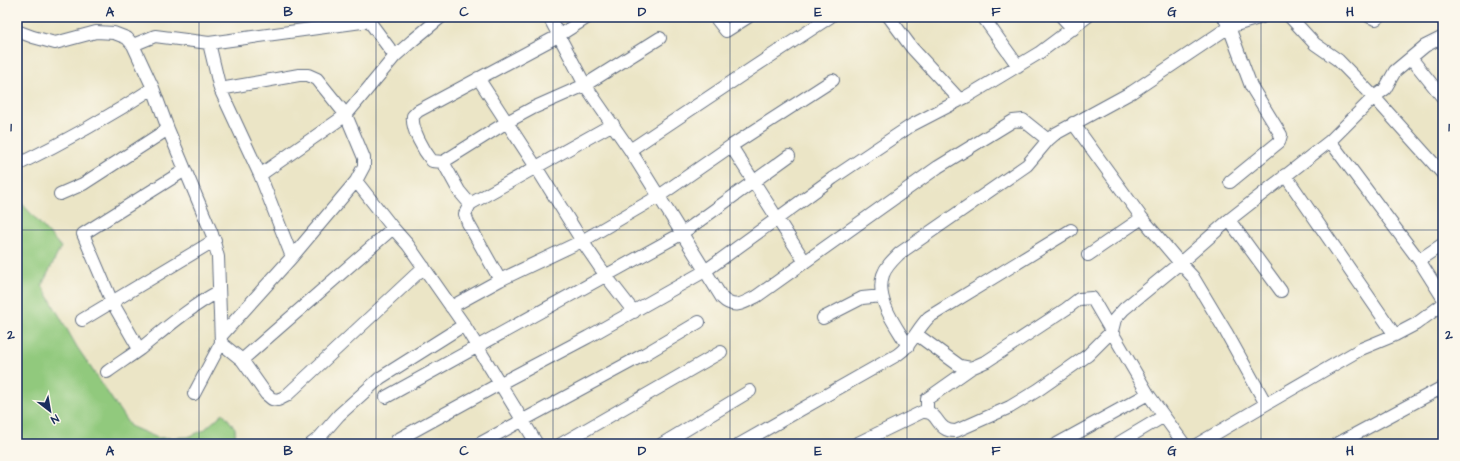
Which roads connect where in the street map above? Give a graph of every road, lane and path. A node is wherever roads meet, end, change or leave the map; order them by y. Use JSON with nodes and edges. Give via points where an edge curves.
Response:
{"nodes":[{"id":1,"x":441,"y":17,"type":"edge"},
{"id":2,"x":549,"y":17,"type":"edge"},
{"id":3,"x":588,"y":17,"type":"edge"},
{"id":4,"x":715,"y":17,"type":"edge"},
{"id":5,"x":748,"y":17,"type":"edge"},
{"id":6,"x":830,"y":17,"type":"edge"},
{"id":7,"x":888,"y":17,"type":"edge"},
{"id":8,"x":983,"y":17,"type":"edge"},
{"id":9,"x":1062,"y":17,"type":"edge"},
{"id":10,"x":1087,"y":17,"type":"edge"},
{"id":11,"x":1262,"y":17,"type":"edge"},
{"id":12,"x":1290,"y":17,"type":"edge"},
{"id":13,"x":1370,"y":17,"type":"edge"},
{"id":14,"x":1380,"y":17,"type":"edge"},
{"id":15,"x":1227,"y":22,"type":"edge"},
{"id":16,"x":1072,"y":29,"type":"junction"},
{"id":17,"x":17,"y":31,"type":"edge"},
{"id":18,"x":558,"y":36,"type":"junction"},
{"id":19,"x":1443,"y":37,"type":"edge"},
{"id":20,"x":660,"y":38,"type":"dead end"},
{"id":21,"x":209,"y":43,"type":"junction"},
{"id":22,"x":133,"y":45,"type":"junction"},
{"id":23,"x":396,"y":56,"type":"junction"},
{"id":24,"x":1411,"y":58,"type":"junction"},
{"id":25,"x":1018,"y":66,"type":"junction"},
{"id":26,"x":478,"y":78,"type":"junction"},
{"id":27,"x":833,"y":80,"type":"dead end"},
{"id":28,"x":585,"y":85,"type":"junction"},
{"id":29,"x":153,"y":88,"type":"junction"},
{"id":30,"x":220,"y":89,"type":"junction"},
{"id":31,"x":1374,"y":97,"type":"junction"},
{"id":32,"x":1443,"y":98,"type":"edge"},
{"id":33,"x":960,"y":100,"type":"junction"},
{"id":34,"x":346,"y":115,"type":"junction"},
{"id":35,"x":506,"y":122,"type":"junction"},
{"id":36,"x":1073,"y":123,"type":"junction"},
{"id":37,"x":613,"y":124,"type":"junction"},
{"id":38,"x":168,"y":129,"type":"junction"},
{"id":39,"x":1048,"y":140,"type":"junction"},
{"id":40,"x":1330,"y":141,"type":"junction"},
{"id":41,"x":731,"y":146,"type":"junction"},
{"id":42,"x":630,"y":150,"type":"junction"},
{"id":43,"x":789,"y":156,"type":"dead end"},
{"id":44,"x":443,"y":162,"type":"junction"},
{"id":45,"x":17,"y":165,"type":"edge"},
{"id":46,"x":536,"y":167,"type":"junction"},
{"id":47,"x":185,"y":170,"type":"junction"},
{"id":48,"x":1443,"y":174,"type":"edge"},
{"id":49,"x":260,"y":175,"type":"junction"},
{"id":50,"x":1285,"y":176,"type":"junction"},
{"id":51,"x":356,"y":181,"type":"junction"},
{"id":52,"x":754,"y":182,"type":"junction"},
{"id":53,"x":1230,"y":182,"type":"dead end"},
{"id":54,"x":60,"y":194,"type":"dead end"},
{"id":55,"x":659,"y":196,"type":"junction"},
{"id":56,"x":470,"y":204,"type":"junction"},
{"id":57,"x":1142,"y":218,"type":"junction"},
{"id":58,"x":777,"y":219,"type":"junction"},
{"id":59,"x":1229,"y":220,"type":"junction"},
{"id":60,"x":393,"y":228,"type":"junction"},
{"id":61,"x":1071,"y":230,"type":"dead end"},
{"id":62,"x":682,"y":234,"type":"junction"},
{"id":63,"x":214,"y":240,"type":"junction"},
{"id":64,"x":582,"y":241,"type":"junction"},
{"id":65,"x":1443,"y":244,"type":"edge"},
{"id":66,"x":1088,"y":255,"type":"dead end"},
{"id":67,"x":292,"y":257,"type":"junction"},
{"id":68,"x":1418,"y":260,"type":"junction"},
{"id":69,"x":805,"y":262,"type":"junction"},
{"id":70,"x":1180,"y":263,"type":"junction"},
{"id":71,"x":424,"y":267,"type":"junction"},
{"id":72,"x":705,"y":271,"type":"junction"},
{"id":73,"x":606,"y":276,"type":"junction"},
{"id":74,"x":500,"y":280,"type":"junction"},
{"id":75,"x":1281,"y":290,"type":"dead end"},
{"id":76,"x":218,"y":292,"type":"junction"},
{"id":77,"x":882,"y":296,"type":"junction"},
{"id":78,"x":1443,"y":298,"type":"edge"},
{"id":79,"x":112,"y":302,"type":"junction"},
{"id":80,"x":1443,"y":304,"type":"edge"},
{"id":81,"x":451,"y":307,"type":"junction"},
{"id":82,"x":634,"y":312,"type":"junction"},
{"id":83,"x":822,"y":318,"type":"dead end"},
{"id":84,"x":82,"y":320,"type":"dead end"},
{"id":85,"x":699,"y":322,"type":"dead end"},
{"id":86,"x":464,"y":324,"type":"junction"},
{"id":87,"x":1112,"y":331,"type":"junction"},
{"id":88,"x":916,"y":334,"type":"junction"},
{"id":89,"x":1395,"y":335,"type":"junction"},
{"id":90,"x":221,"y":339,"type":"junction"},
{"id":91,"x":477,"y":346,"type":"junction"},
{"id":92,"x":908,"y":346,"type":"junction"},
{"id":93,"x":139,"y":350,"type":"junction"},
{"id":94,"x":721,"y":352,"type":"dead end"},
{"id":95,"x":242,"y":360,"type":"junction"},
{"id":96,"x":970,"y":368,"type":"junction"},
{"id":97,"x":106,"y":372,"type":"dead end"},
{"id":98,"x":501,"y":383,"type":"junction"},
{"id":99,"x":1443,"y":387,"type":"edge"},
{"id":100,"x":750,"y":391,"type":"dead end"},
{"id":101,"x":194,"y":394,"type":"dead end"},
{"id":102,"x":1148,"y":394,"type":"junction"},
{"id":103,"x":386,"y":397,"type":"dead end"},
{"id":104,"x":1266,"y":404,"type":"junction"},
{"id":105,"x":927,"y":412,"type":"junction"},
{"id":106,"x":1164,"y":416,"type":"junction"},
{"id":107,"x":522,"y":420,"type":"junction"},
{"id":108,"x":397,"y":440,"type":"dead end"},
{"id":109,"x":311,"y":444,"type":"edge"},
{"id":110,"x":479,"y":444,"type":"edge"},
{"id":111,"x":537,"y":444,"type":"edge"},
{"id":112,"x":561,"y":444,"type":"edge"},
{"id":113,"x":662,"y":444,"type":"edge"},
{"id":114,"x":740,"y":444,"type":"edge"},
{"id":115,"x":856,"y":444,"type":"edge"},
{"id":116,"x":1057,"y":444,"type":"edge"},
{"id":117,"x":1117,"y":444,"type":"edge"},
{"id":118,"x":1184,"y":444,"type":"edge"},
{"id":119,"x":1198,"y":444,"type":"edge"},
{"id":120,"x":1338,"y":444,"type":"edge"}],
"edges":[{"from":1,"to":23,"type":"street"},
{"from":2,"to":18,"type":"street"},
{"from":3,"to":18,"type":"street"},
{"from":4,"to":5,"type":"street","via":[[726,31]]},
{"from":6,"to":42,"type":"street"},
{"from":7,"to":33,"type":"street","via":[[912,48]]},
{"from":8,"to":25,"type":"street"},
{"from":9,"to":16,"type":"street"},
{"from":10,"to":16,"type":"street"},
{"from":11,"to":15,"type":"street"},
{"from":12,"to":31,"type":"street","via":[[1315,44],[1338,60]]},
{"from":13,"to":14,"type":"street"},
{"from":15,"to":36,"type":"street","via":[[1132,92]]},
{"from":15,"to":53,"type":"street","via":[[1251,86],[1281,135],[1279,142]]},
{"from":16,"to":25,"type":"street"},
{"from":17,"to":22,"type":"street","via":[[55,43],[96,32],[114,33],[127,38]]},
{"from":18,"to":26,"type":"street"},
{"from":18,"to":28,"type":"street"},
{"from":19,"to":24,"type":"street","via":[[1425,46]]},
{"from":20,"to":28,"type":"street"},
{"from":21,"to":22,"type":"street","via":[[155,36]]},
{"from":21,"to":23,"type":"street","via":[[369,21]]},
{"from":21,"to":30,"type":"street"},
{"from":22,"to":29,"type":"street"},
{"from":23,"to":34,"type":"street"},
{"from":24,"to":31,"type":"street","via":[[1395,71],[1384,89]]},
{"from":24,"to":32,"type":"street"},
{"from":25,"to":33,"type":"street"},
{"from":26,"to":35,"type":"street"},
{"from":26,"to":44,"type":"street","via":[[413,116],[413,127],[428,156],[432,161]]},
{"from":27,"to":41,"type":"street"},
{"from":28,"to":35,"type":"street"},
{"from":28,"to":37,"type":"street"},
{"from":29,"to":38,"type":"street"},
{"from":29,"to":45,"type":"street","via":[[109,117]]},
{"from":30,"to":34,"type":"street","via":[[308,75],[317,79]]},
{"from":30,"to":49,"type":"street"},
{"from":31,"to":40,"type":"street"},
{"from":31,"to":48,"type":"street"},
{"from":33,"to":58,"type":"street","via":[[912,125]]},
{"from":34,"to":49,"type":"street"},
{"from":34,"to":51,"type":"street","via":[[364,158],[364,166]]},
{"from":35,"to":44,"type":"street"},
{"from":35,"to":46,"type":"street"},
{"from":36,"to":39,"type":"street"},
{"from":36,"to":57,"type":"street"},
{"from":37,"to":42,"type":"street"},
{"from":37,"to":46,"type":"street"},
{"from":38,"to":47,"type":"street"},
{"from":38,"to":54,"type":"street","via":[[83,184]]},
{"from":39,"to":69,"type":"street","via":[[1022,120],[1013,121],[938,167]]},
{"from":39,"to":77,"type":"street","via":[[1027,165],[900,253],[883,275],[880,289]]},
{"from":40,"to":50,"type":"street"},
{"from":40,"to":68,"type":"street"},
{"from":41,"to":52,"type":"street"},
{"from":41,"to":55,"type":"street"},
{"from":42,"to":55,"type":"street"},
{"from":43,"to":52,"type":"street"},
{"from":44,"to":56,"type":"street","via":[[459,191]]},
{"from":46,"to":56,"type":"street"},
{"from":46,"to":64,"type":"street"},
{"from":47,"to":63,"type":"street"},
{"from":47,"to":79,"type":"street","via":[[83,234]]},
{"from":49,"to":67,"type":"street"},
{"from":50,"to":59,"type":"street"},
{"from":50,"to":89,"type":"street"},
{"from":51,"to":60,"type":"street"},
{"from":51,"to":67,"type":"street"},
{"from":52,"to":58,"type":"street"},
{"from":52,"to":62,"type":"street"},
{"from":55,"to":62,"type":"street"},
{"from":55,"to":64,"type":"street"},
{"from":56,"to":74,"type":"street","via":[[465,214]]},
{"from":57,"to":66,"type":"street"},
{"from":57,"to":70,"type":"street"},
{"from":58,"to":69,"type":"street"},
{"from":58,"to":72,"type":"street"},
{"from":59,"to":70,"type":"street"},
{"from":59,"to":75,"type":"street"},
{"from":60,"to":71,"type":"street"},
{"from":60,"to":95,"type":"street"},
{"from":61,"to":88,"type":"street","via":[[929,317],[921,324]]},
{"from":62,"to":72,"type":"street"},
{"from":62,"to":73,"type":"street"},
{"from":63,"to":76,"type":"street","via":[[218,256]]},
{"from":63,"to":79,"type":"street"},
{"from":64,"to":73,"type":"street"},
{"from":64,"to":74,"type":"street"},
{"from":65,"to":68,"type":"street"},
{"from":67,"to":90,"type":"street"},
{"from":68,"to":78,"type":"street"},
{"from":69,"to":72,"type":"street","via":[[757,296],[734,305],[728,304],[722,298]]},
{"from":70,"to":87,"type":"street","via":[[1115,319]]},
{"from":70,"to":104,"type":"street","via":[[1193,277]]},
{"from":71,"to":81,"type":"street"},
{"from":71,"to":95,"type":"street","via":[[286,396],[278,400],[272,399]]},
{"from":72,"to":82,"type":"street"},
{"from":73,"to":82,"type":"street"},
{"from":73,"to":91,"type":"street"},
{"from":74,"to":81,"type":"street"},
{"from":76,"to":90,"type":"street"},
{"from":76,"to":93,"type":"street","via":[[182,315]]},
{"from":77,"to":83,"type":"street","via":[[862,298]]},
{"from":77,"to":92,"type":"street","via":[[891,318]]},
{"from":79,"to":84,"type":"street"},
{"from":79,"to":93,"type":"street"},
{"from":80,"to":89,"type":"street","via":[[1416,324]]},
{"from":81,"to":86,"type":"street"},
{"from":82,"to":98,"type":"street"},
{"from":85,"to":107,"type":"street"},
{"from":86,"to":91,"type":"street"},
{"from":86,"to":109,"type":"street","via":[[380,378]]},
{"from":87,"to":96,"type":"street","via":[[1092,298],[1079,299],[987,362]]},
{"from":87,"to":102,"type":"street"},
{"from":87,"to":105,"type":"street","via":[[1088,355],[1038,390],[1010,407],[956,431],[948,432],[931,413]]},
{"from":88,"to":92,"type":"street"},
{"from":88,"to":96,"type":"street","via":[[960,366]]},
{"from":89,"to":104,"type":"street","via":[[1361,349]]},
{"from":90,"to":95,"type":"street"},
{"from":90,"to":101,"type":"street"},
{"from":91,"to":98,"type":"street"},
{"from":91,"to":103,"type":"street"},
{"from":92,"to":114,"type":"street","via":[[897,355]]},
{"from":93,"to":97,"type":"street"},
{"from":94,"to":112,"type":"street"},
{"from":96,"to":105,"type":"street","via":[[927,399]]},
{"from":98,"to":107,"type":"street"},
{"from":98,"to":108,"type":"street"},
{"from":99,"to":120,"type":"street"},
{"from":100,"to":113,"type":"street"},
{"from":102,"to":106,"type":"street"},
{"from":102,"to":116,"type":"street"},
{"from":104,"to":119,"type":"street"},
{"from":105,"to":115,"type":"street","via":[[922,412]]},
{"from":106,"to":117,"type":"street"},
{"from":106,"to":118,"type":"street"},
{"from":107,"to":110,"type":"street"},
{"from":107,"to":111,"type":"street"}]}
